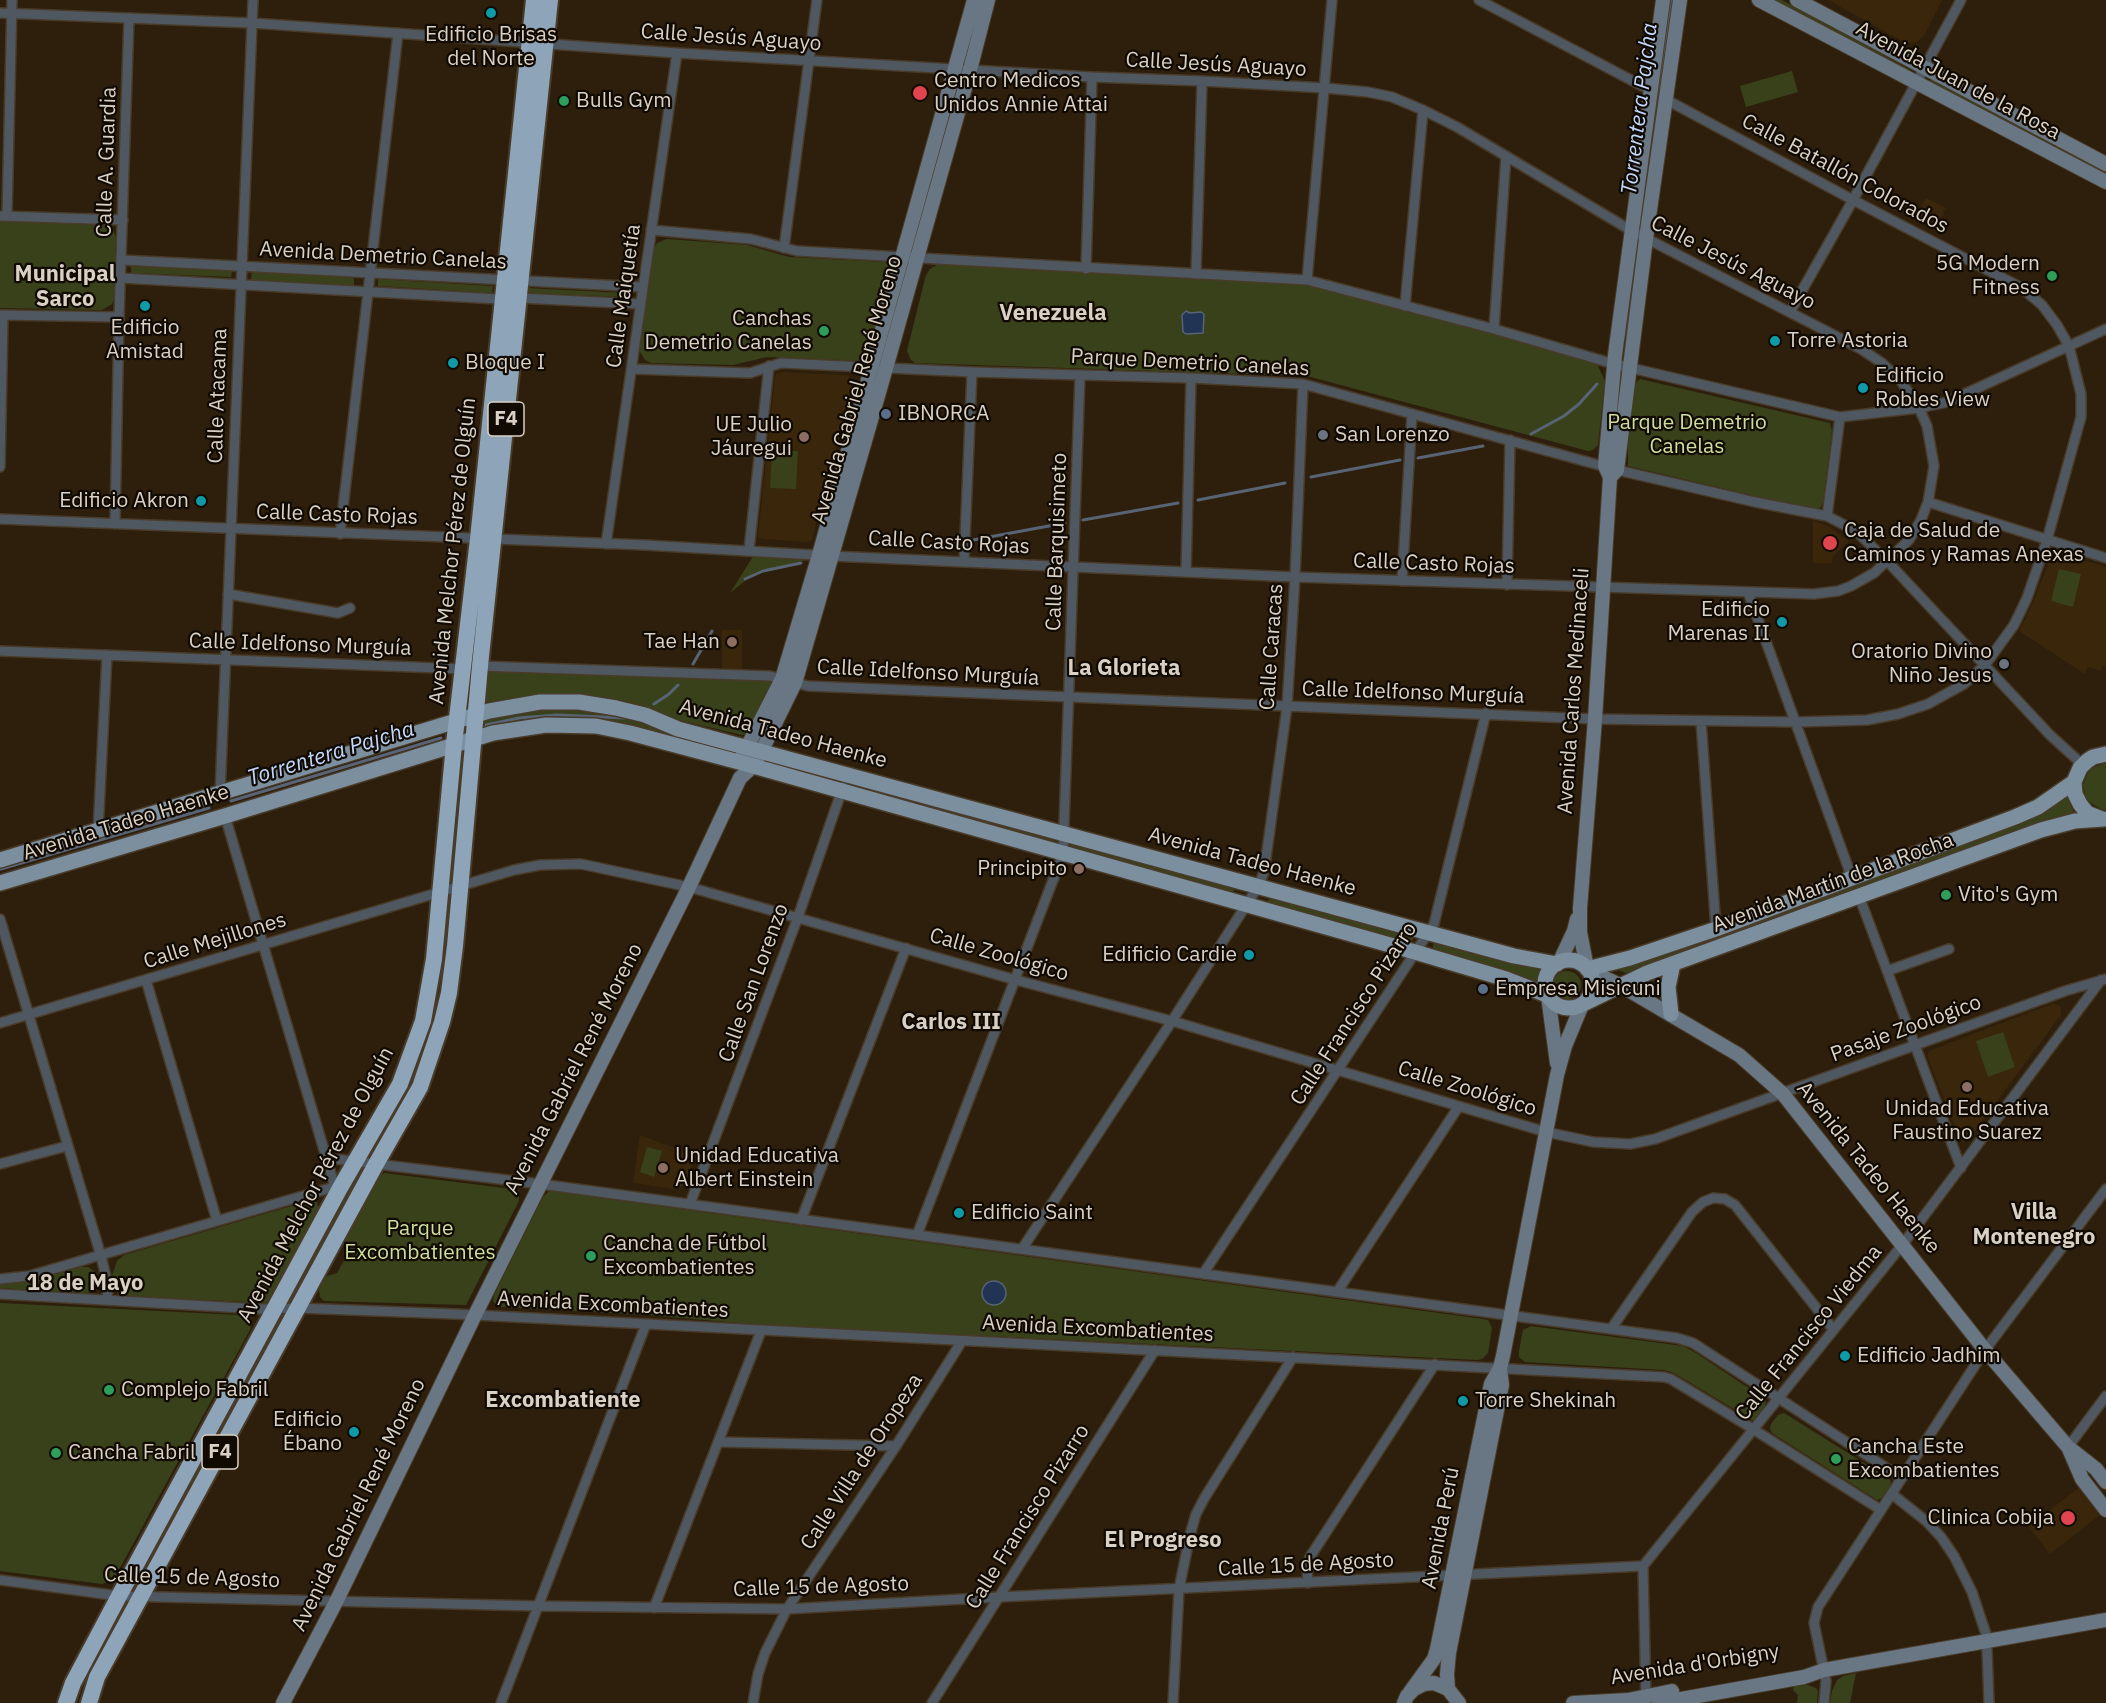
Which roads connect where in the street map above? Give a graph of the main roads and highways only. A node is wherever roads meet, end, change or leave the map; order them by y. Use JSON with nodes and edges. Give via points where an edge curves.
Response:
{"nodes":[{"id":1,"x":534,"y":0,"type":"edge"},
{"id":2,"x":550,"y":0,"type":"edge"},
{"id":3,"x":974,"y":0,"type":"edge"},
{"id":4,"x":988,"y":0,"type":"edge"},
{"id":5,"x":1663,"y":0,"type":"edge"},
{"id":6,"x":1680,"y":0,"type":"edge"},
{"id":7,"x":1759,"y":0,"type":"edge"},
{"id":8,"x":1797,"y":0,"type":"edge"},
{"id":9,"x":538,"y":43,"type":"junction"},
{"id":10,"x":2106,"y":164,"type":"edge"},
{"id":11,"x":2106,"y":182,"type":"edge"},
{"id":12,"x":1611,"y":471,"type":"junction"},
{"id":13,"x":486,"y":539,"type":"junction"},
{"id":14,"x":825,"y":556,"type":"junction"},
{"id":15,"x":476,"y":715,"type":"junction"},
{"id":16,"x":457,"y":721,"type":"junction"},
{"id":17,"x":474,"y":739,"type":"junction"},
{"id":18,"x":454,"y":744,"type":"junction"},
{"id":19,"x":755,"y":748,"type":"junction"},
{"id":20,"x":2105,"y":754,"type":"edge"},
{"id":21,"x":746,"y":764,"type":"junction"},
{"id":22,"x":2074,"y":782,"type":"junction"},
{"id":23,"x":2105,"y":819,"type":"edge"},
{"id":24,"x":0,"y":860,"type":"edge"},
{"id":25,"x":0,"y":883,"type":"edge"},
{"id":26,"x":1580,"y":908,"type":"junction"},
{"id":27,"x":1558,"y":963,"type":"junction"},
{"id":28,"x":1673,"y":964,"type":"junction"},
{"id":29,"x":1587,"y":969,"type":"junction"},
{"id":30,"x":1620,"y":985,"type":"junction"},
{"id":31,"x":1547,"y":996,"type":"junction"},
{"id":32,"x":1583,"y":1004,"type":"junction"},
{"id":33,"x":1671,"y":1014,"type":"junction"},
{"id":34,"x":1557,"y":1075,"type":"junction"},
{"id":35,"x":2068,"y":1447,"type":"junction"},
{"id":36,"x":2106,"y":1482,"type":"edge"},
{"id":37,"x":2106,"y":1496,"type":"edge"},
{"id":38,"x":2106,"y":1510,"type":"edge"},
{"id":39,"x":1459,"y":1576,"type":"junction"},
{"id":40,"x":2106,"y":1612,"type":"edge"},
{"id":41,"x":2106,"y":1620,"type":"edge"},
{"id":42,"x":2106,"y":1629,"type":"edge"},
{"id":43,"x":1964,"y":1645,"type":"junction"},
{"id":44,"x":1824,"y":1670,"type":"junction"},
{"id":45,"x":73,"y":1683,"type":"junction"},
{"id":46,"x":93,"y":1695,"type":"edge"},
{"id":47,"x":1407,"y":1698,"type":"edge"},
{"id":48,"x":1458,"y":1698,"type":"edge"},
{"id":49,"x":1646,"y":1699,"type":"edge"},
{"id":50,"x":284,"y":1702,"type":"edge"},
{"id":51,"x":52,"y":1703,"type":"edge"},
{"id":52,"x":66,"y":1703,"type":"edge"},
{"id":53,"x":89,"y":1703,"type":"edge"},
{"id":54,"x":1573,"y":1703,"type":"edge"},
{"id":55,"x":1659,"y":1703,"type":"edge"}],
"edges":[{"from":1,"to":9,"type":"highway","name":"Avenida Melchor Pérez de Olguín","number":"F4"},
{"from":2,"to":9,"type":"highway","name":"Avenida Melchor Pérez de Olguín","number":"F4"},
{"from":3,"to":14,"type":"main road","name":"Avenida Gabriel René Moreno","via":[[872,367]]},
{"from":4,"to":14,"type":"main road","name":"Avenida Gabriel René Moreno","via":[[886,368]]},
{"from":5,"to":12,"type":"main road","name":"Avenida Carlos Medinaceli","via":[[1614,364]]},
{"from":6,"to":12,"type":"main road","name":"Avenida Carlos Medinaceli","via":[[1630,368]]},
{"from":7,"to":11,"type":"main road","name":"Avenida Juan de la Rosa"},
{"from":8,"to":10,"type":"main road","name":"Avenida Juan de la Rosa"},
{"from":9,"to":13,"type":"highway","name":"Avenida Melchor Pérez de Olguín","number":"F4"},
{"from":12,"to":26,"type":"main road","name":"Avenida Carlos Medinaceli"},
{"from":13,"to":15,"type":"highway","name":"Avenida Melchor Pérez de Olguín","number":"F4"},
{"from":13,"to":16,"type":"highway","name":"Avenida Melchor Pérez de Olguín","number":"F4"},
{"from":14,"to":19,"type":"main road","name":"Avenida Gabriel René Moreno","via":[[789,681]]},
{"from":15,"to":16,"type":"main road","name":"Avenida Tadeo Haenke"},
{"from":15,"to":17,"type":"highway","name":"Avenida Melchor Pérez de Olguín","number":"F4"},
{"from":15,"to":19,"type":"main road","name":"Avenida Tadeo Haenke","via":[[540,702],[579,702],[645,715],[678,729]]},
{"from":16,"to":18,"type":"highway","name":"Avenida Melchor Pérez de Olguín","number":"F4"},
{"from":16,"to":24,"type":"main road","name":"Avenida Tadeo Haenke"},
{"from":17,"to":18,"type":"main road","name":"Avenida Tadeo Haenke"},
{"from":17,"to":21,"type":"main road","name":"Avenida Tadeo Haenke","via":[[546,725],[596,726]]},
{"from":17,"to":46,"type":"highway","name":"Avenida Melchor Pérez de Olguín","number":"F4","via":[[449,993],[420,1087],[142,1596]]},
{"from":18,"to":25,"type":"main road","name":"Avenida Tadeo Haenke"},
{"from":18,"to":45,"type":"highway","name":"Avenida Melchor Pérez de Olguín","number":"F4","via":[[434,959],[423,1020],[400,1084],[338,1187]]},
{"from":19,"to":21,"type":"main road","name":"Avenida Gabriel René Moreno"},
{"from":19,"to":27,"type":"main road","name":"Avenida Tadeo Haenke","via":[[1429,933],[1527,959]]},
{"from":20,"to":22,"type":"main road","via":[[2083,765]]},
{"from":21,"to":31,"type":"main road","name":"Avenida Tadeo Haenke","via":[[1415,952],[1506,979]]},
{"from":21,"to":50,"type":"main road","name":"Avenida Gabriel René Moreno","via":[[689,887]]},
{"from":22,"to":23,"type":"main road","via":[[2075,794],[2087,813]]},
{"from":22,"to":29,"type":"main road","name":"Avenida Martín de la Rocha","via":[[2015,817],[1716,929]]},
{"from":23,"to":28,"type":"main road","name":"Avenida Martín de la Rocha","via":[[2054,825]]},
{"from":26,"to":27,"type":"main road","name":"Avenida Carlos Medinaceli"},
{"from":26,"to":29,"type":"main road","name":"Avenida Carlos Medinaceli"},
{"from":27,"to":29,"type":"main road","via":[[1574,961]]},
{"from":27,"to":31,"type":"main road","via":[[1546,977]]},
{"from":28,"to":30,"type":"main road","name":"Avenida Martín de la Rocha"},
{"from":28,"to":33,"type":"main road","via":[[1668,987]]},
{"from":29,"to":30,"type":"main road","name":"Avenida Tadeo Haenke"},
{"from":29,"to":32,"type":"main road","via":[[1592,976],[1592,992]]},
{"from":30,"to":32,"type":"main road","name":"Avenida Martín de la Rocha"},
{"from":30,"to":33,"type":"main road","name":"Avenida Tadeo Haenke"},
{"from":31,"to":32,"type":"main road","via":[[1567,1009]]},
{"from":31,"to":34,"type":"main road","name":"Avenida Perú"},
{"from":32,"to":34,"type":"main road","name":"Avenida Perú"},
{"from":33,"to":35,"type":"main road","name":"Avenida Tadeo Haenke","via":[[1739,1055],[1783,1094],[1985,1350]]},
{"from":34,"to":39,"type":"main road","name":"Avenida Perú","via":[[1500,1368],[1502,1385]]},
{"from":35,"to":36,"type":"main road","name":"Avenida Tadeo Haenke"},
{"from":35,"to":37,"type":"main road"},
{"from":35,"to":38,"type":"main road","name":"Avenida Tadeo Haenke","via":[[2082,1479]]},
{"from":39,"to":47,"type":"main road","name":"Avenida Perú","via":[[1434,1659]]},
{"from":39,"to":48,"type":"main road","name":"Avenida Perú","via":[[1447,1674]]},
{"from":40,"to":43,"type":"main road","name":"Avenida d'Orbigny","via":[[1979,1635]]},
{"from":41,"to":43,"type":"main road"},
{"from":42,"to":43,"type":"main road","name":"Avenida d'Orbigny","via":[[1978,1651]]},
{"from":43,"to":44,"type":"main road","name":"Avenida d'Orbigny"},
{"from":44,"to":49,"type":"main road","name":"Avenida d'Orbigny","via":[[1803,1668]]},
{"from":44,"to":55,"type":"main road","name":"Avenida d'Orbigny"},
{"from":45,"to":51,"type":"highway"},
{"from":45,"to":52,"type":"highway","name":"Avenida Melchor Pérez de Olguín","number":"F4"},
{"from":46,"to":53,"type":"highway","name":"Avenida Melchor Pérez de Olguín","number":"F4"},
{"from":47,"to":48,"type":"main road","via":[[1419,1686],[1439,1684]]},
{"from":49,"to":54,"type":"main road","name":"Avenida d'Orbigny"}]}
